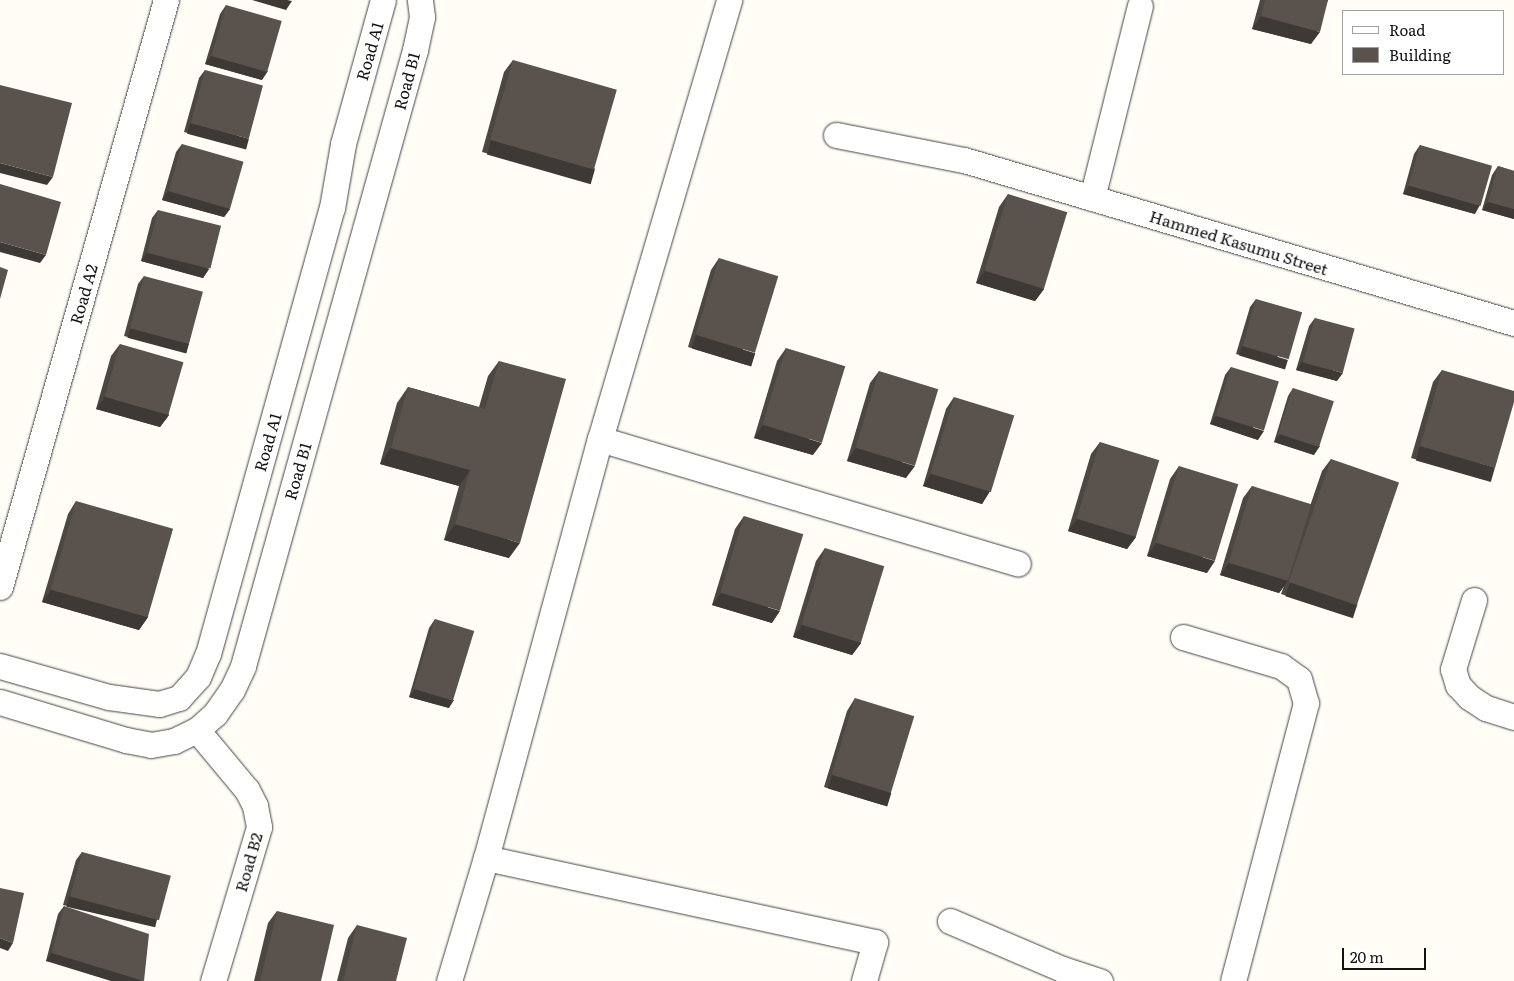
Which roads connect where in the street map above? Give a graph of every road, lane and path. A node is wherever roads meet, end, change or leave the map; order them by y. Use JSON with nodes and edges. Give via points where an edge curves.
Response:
{"nodes":[{"id":1,"x":166,"y":0,"type":"edge"},
{"id":2,"x":383,"y":0,"type":"edge"},
{"id":3,"x":420,"y":0,"type":"edge"},
{"id":4,"x":729,"y":0,"type":"edge"},
{"id":5,"x":1140,"y":6,"type":"dead end"},
{"id":6,"x":836,"y":135,"type":"dead end"},
{"id":7,"x":1092,"y":198,"type":"junction"},
{"id":8,"x":1514,"y":324,"type":"edge"},
{"id":9,"x":600,"y":439,"type":"junction"},
{"id":10,"x":1018,"y":564,"type":"dead end"},
{"id":11,"x":0,"y":587,"type":"edge"},
{"id":12,"x":1474,"y":600,"type":"dead end"},
{"id":13,"x":1182,"y":636,"type":"dead end"},
{"id":14,"x":0,"y":666,"type":"edge"},
{"id":15,"x":0,"y":702,"type":"edge"},
{"id":16,"x":1514,"y":717,"type":"edge"},
{"id":17,"x":197,"y":730,"type":"junction"},
{"id":18,"x":486,"y":858,"type":"junction"},
{"id":19,"x":950,"y":920,"type":"dead end"},
{"id":20,"x":213,"y":981,"type":"edge"},
{"id":21,"x":450,"y":981,"type":"edge"},
{"id":22,"x":864,"y":981,"type":"edge"},
{"id":23,"x":1100,"y":981,"type":"edge"},
{"id":24,"x":1233,"y":981,"type":"edge"}],
"edges":[{"from":1,"to":11,"type":"street","name":"Road A2"},
{"from":2,"to":14,"type":"street","name":"Road A1","via":[[343,144],[332,208],[208,654],[198,677],[179,698],[159,704],[109,697]]},
{"from":3,"to":17,"type":"street","name":"Road B1","via":[[422,17],[415,50],[243,666],[232,690],[215,714]]},
{"from":4,"to":9,"type":"street"},
{"from":5,"to":7,"type":"street"},
{"from":6,"to":7,"type":"street","name":"Hammed Kasumu Street","via":[[964,160]]},
{"from":7,"to":8,"type":"street","name":"Hammed Kasumu Street"},
{"from":9,"to":10,"type":"street"},
{"from":9,"to":18,"type":"street"},
{"from":12,"to":16,"type":"street","via":[[1453,669],[1458,685],[1486,708]]},
{"from":13,"to":24,"type":"street","via":[[1281,666],[1298,680],[1306,703]]},
{"from":15,"to":17,"type":"street","name":"Road B1","via":[[150,745],[174,741]]},
{"from":17,"to":20,"type":"street","name":"Road B2","via":[[246,790],[255,806],[259,827]]},
{"from":18,"to":21,"type":"street"},
{"from":18,"to":22,"type":"street","via":[[875,942]]},
{"from":19,"to":23,"type":"street","via":[[1062,969]]}]}
